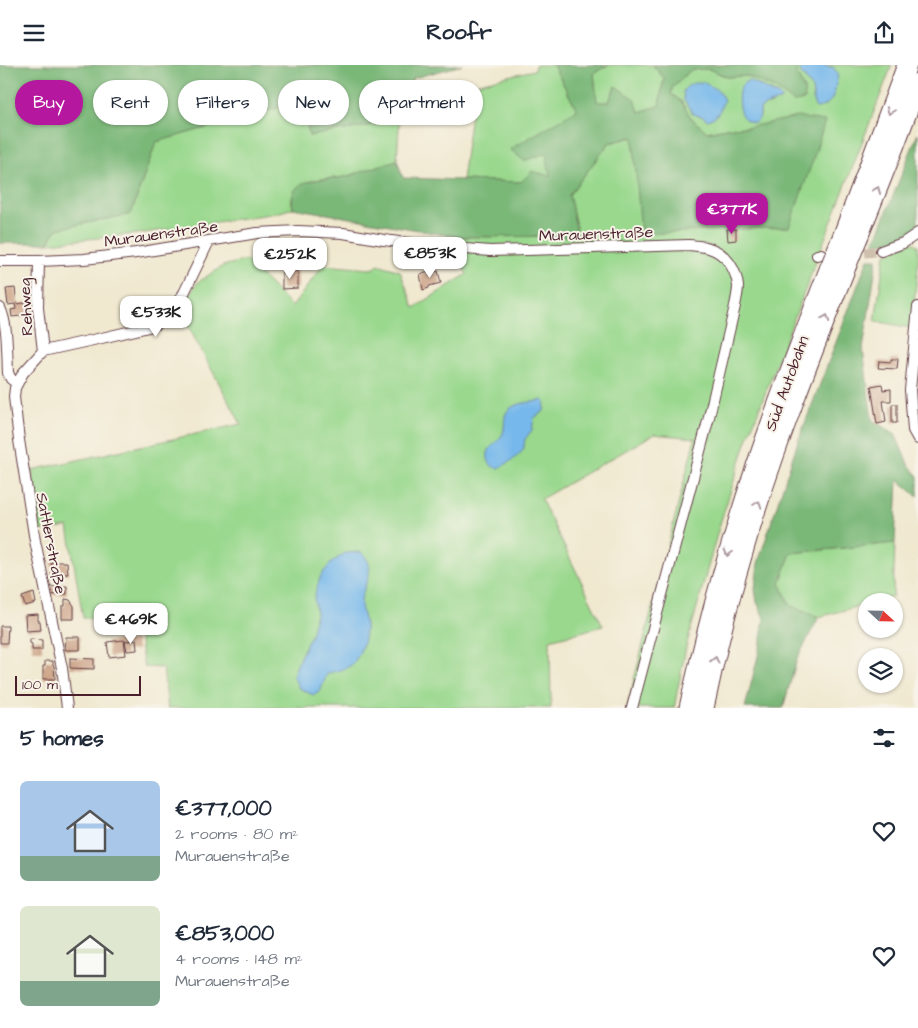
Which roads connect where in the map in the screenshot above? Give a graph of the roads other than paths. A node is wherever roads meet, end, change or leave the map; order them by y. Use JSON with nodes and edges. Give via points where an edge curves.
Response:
{"nodes":[{"id":1,"x":907,"y":65,"type":"edge"},
{"id":2,"x":918,"y":83,"type":"edge"},
{"id":3,"x":918,"y":233,"type":"edge"},
{"id":4,"x":851,"y":235,"type":"junction"},
{"id":5,"x":209,"y":241,"type":"junction"},
{"id":6,"x":881,"y":251,"type":"tunnel mouth"},
{"id":7,"x":0,"y":261,"type":"edge"},
{"id":8,"x":39,"y":261,"type":"junction"},
{"id":9,"x":829,"y":261,"type":"junction"},
{"id":10,"x":918,"y":307,"type":"edge"},
{"id":11,"x":0,"y":308,"type":"edge"},
{"id":12,"x":43,"y":351,"type":"junction"},
{"id":13,"x":17,"y":383,"type":"junction"},
{"id":14,"x":918,"y":439,"type":"edge"},
{"id":15,"x":67,"y":708,"type":"edge"},
{"id":16,"x":632,"y":708,"type":"edge"},
{"id":17,"x":689,"y":708,"type":"edge"},
{"id":18,"x":704,"y":708,"type":"edge"}],
"edges":[{"from":1,"to":4,"type":"highway","name":"Süd Autobahn","one_way":true},
{"from":4,"to":2,"type":"highway","name":"Süd Autobahn","one_way":true,"via":[[894,147]]},
{"from":3,"to":6,"type":"street"},
{"from":4,"to":9,"type":"highway","name":"Süd Autobahn","bridge":true},
{"from":5,"to":8,"type":"street","name":"Murauenstraße","via":[[136,253]]},
{"from":5,"to":12,"type":"street","name":"Rehweg","via":[[184,293],[164,319],[153,326]]},
{"from":5,"to":16,"type":"street","name":"Murauenstraße","via":[[257,233],[298,231],[344,233],[429,246],[490,251],[689,245],[718,251],[731,264],[738,288],[730,331]]},
{"from":7,"to":8,"type":"street","name":"Murauenstraße"},
{"from":8,"to":12,"type":"street","name":"Rehweg","via":[[38,308]]},
{"from":9,"to":17,"type":"highway","name":"Süd Autobahn","one_way":true,"via":[[735,531]]},
{"from":18,"to":9,"type":"highway","name":"Süd Autobahn","one_way":true,"via":[[748,535],[808,363]]},
{"from":10,"to":14,"type":"street","via":[[910,390],[913,430]]},
{"from":11,"to":13,"type":"street","name":"Sattlerstraße","via":[[5,328],[8,373]]},
{"from":12,"to":13,"type":"street","name":"Rehweg"},
{"from":13,"to":15,"type":"street","name":"Sattlerstraße","via":[[14,397],[20,450]]}]}
